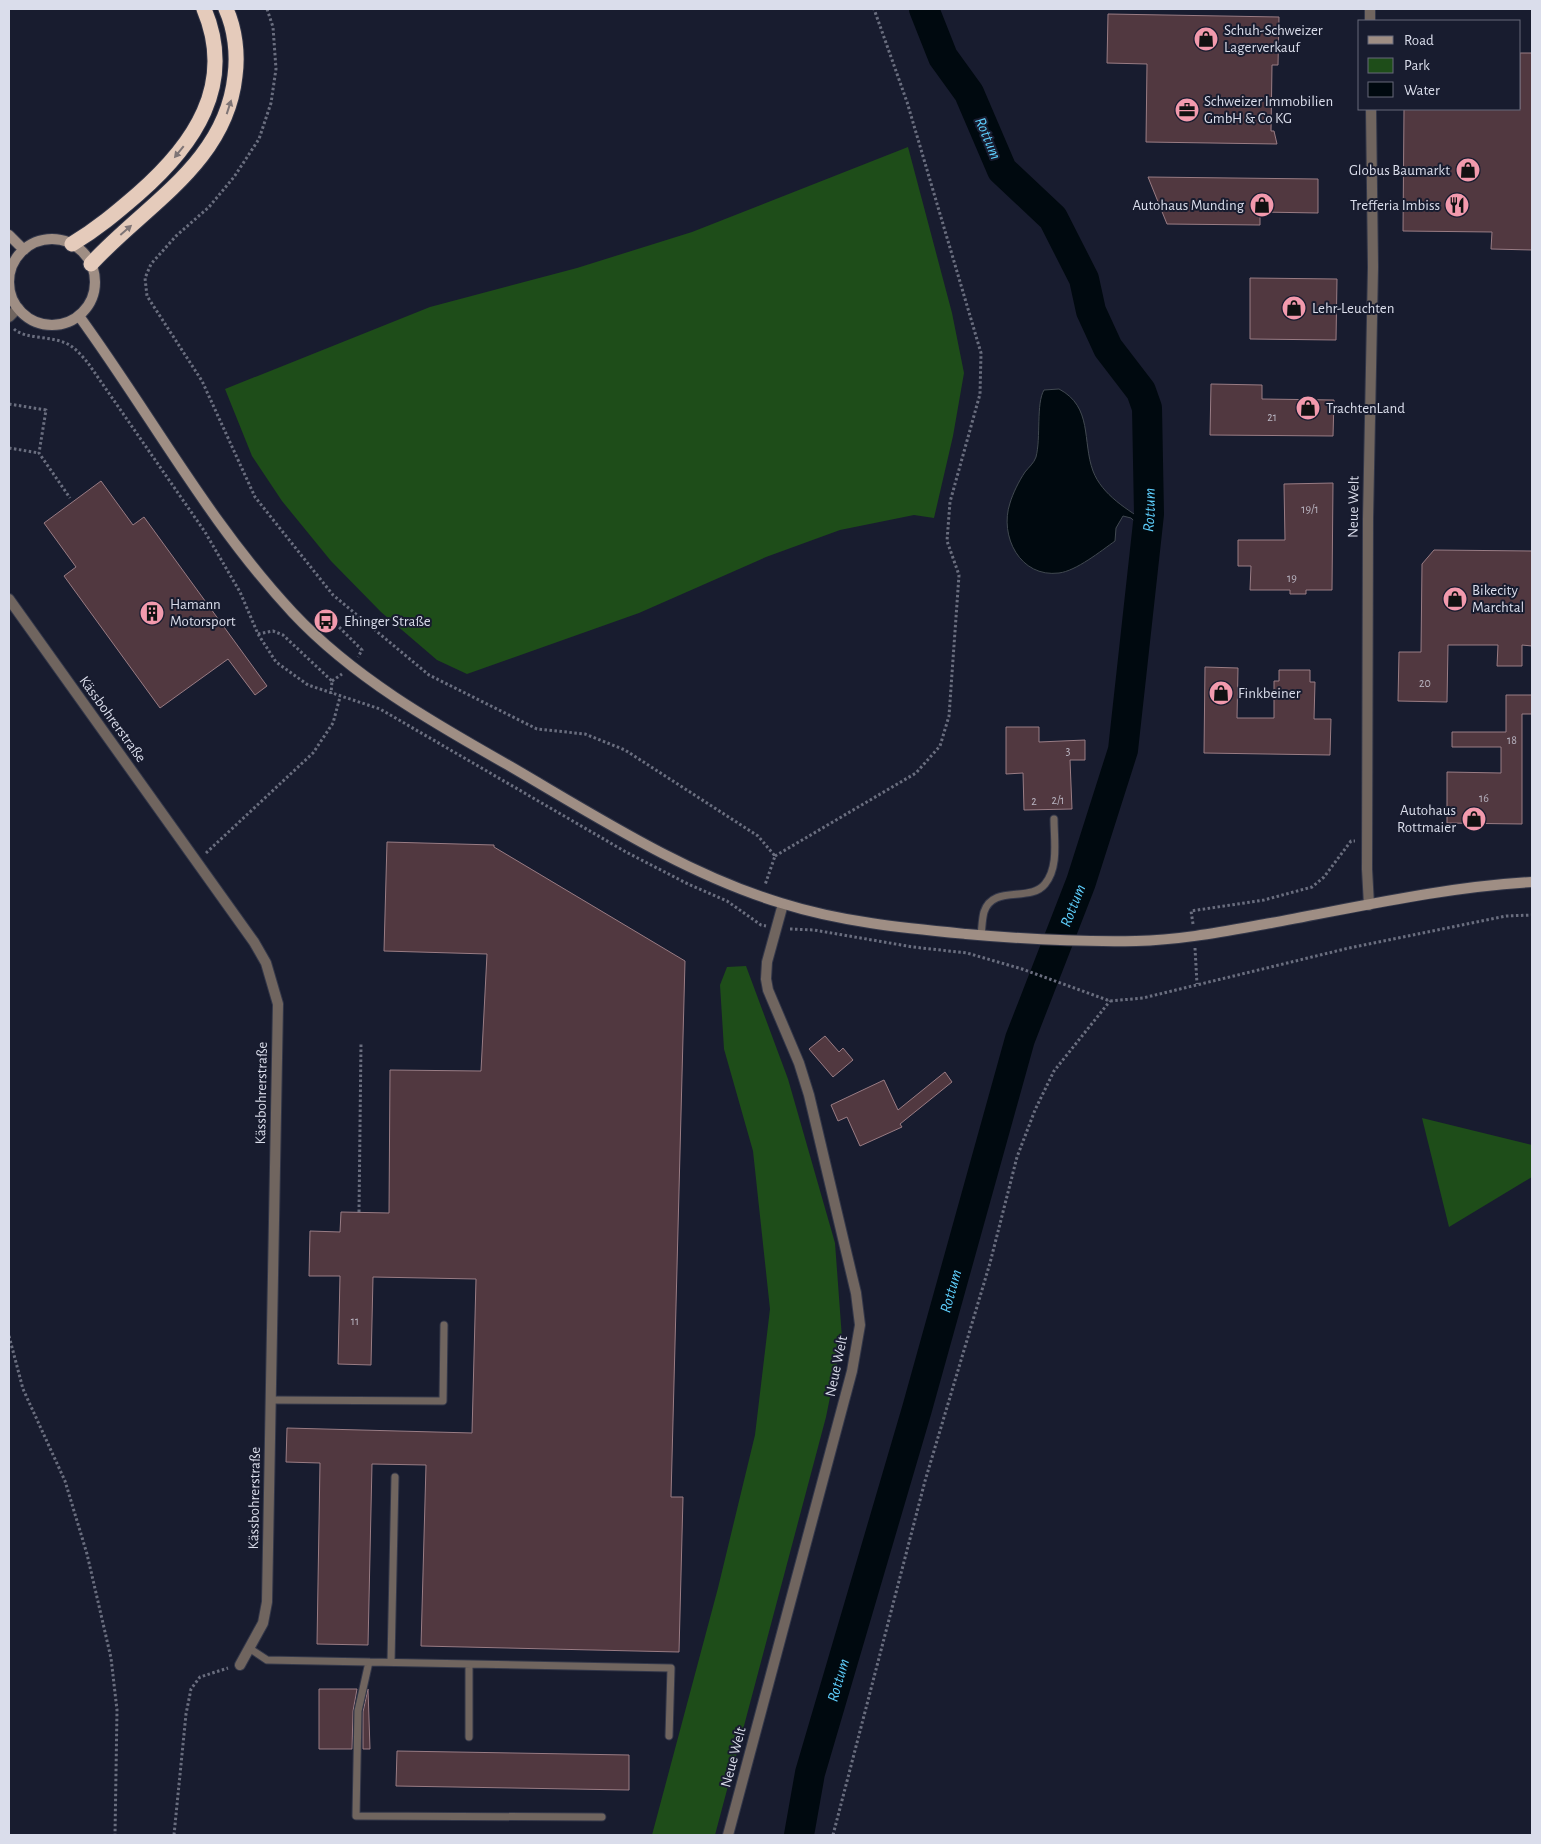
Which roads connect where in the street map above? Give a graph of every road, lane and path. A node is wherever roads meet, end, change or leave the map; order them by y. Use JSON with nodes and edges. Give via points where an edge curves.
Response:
{"nodes":[{"id":1,"x":204,"y":9,"type":"edge"},
{"id":2,"x":226,"y":9,"type":"edge"},
{"id":3,"x":266,"y":9,"type":"edge"},
{"id":4,"x":874,"y":9,"type":"edge"},
{"id":5,"x":1371,"y":110,"type":"edge"},
{"id":6,"x":9,"y":235,"type":"edge"},
{"id":7,"x":72,"y":244,"type":"junction"},
{"id":8,"x":24,"y":250,"type":"junction"},
{"id":9,"x":91,"y":264,"type":"junction"},
{"id":10,"x":18,"y":308,"type":"junction"},
{"id":11,"x":79,"y":316,"type":"junction"},
{"id":12,"x":9,"y":317,"type":"edge"},
{"id":13,"x":20,"y":334,"type":"dead end"},
{"id":14,"x":9,"y":404,"type":"edge"},
{"id":15,"x":9,"y":448,"type":"edge"},
{"id":16,"x":39,"y":452,"type":"junction"},
{"id":17,"x":70,"y":498,"type":"dead end"},
{"id":18,"x":9,"y":599,"type":"edge"},
{"id":19,"x":258,"y":634,"type":"junction"},
{"id":20,"x":331,"y":694,"type":"junction"},
{"id":21,"x":340,"y":697,"type":"junction"},
{"id":22,"x":1054,"y":819,"type":"dead end"},
{"id":23,"x":1367,"y":841,"type":"junction"},
{"id":24,"x":775,"y":856,"type":"junction"},
{"id":25,"x":197,"y":861,"type":"junction"},
{"id":26,"x":1532,"y":882,"type":"edge"},
{"id":27,"x":761,"y":896,"type":"junction"},
{"id":28,"x":783,"y":904,"type":"junction"},
{"id":29,"x":1369,"y":905,"type":"junction"},
{"id":30,"x":1532,"y":914,"type":"edge"},
{"id":31,"x":776,"y":927,"type":"junction"},
{"id":32,"x":981,"y":935,"type":"junction"},
{"id":33,"x":1194,"y":937,"type":"junction"},
{"id":34,"x":1198,"y":984,"type":"junction"},
{"id":35,"x":1110,"y":1001,"type":"junction"},
{"id":36,"x":361,"y":1043,"type":"dead end"},
{"id":37,"x":359,"y":1212,"type":"dead end"},
{"id":38,"x":444,"y":1325,"type":"dead end"},
{"id":39,"x":9,"y":1336,"type":"edge"},
{"id":40,"x":271,"y":1400,"type":"junction"},
{"id":41,"x":395,"y":1477,"type":"dead end"},
{"id":42,"x":249,"y":1648,"type":"junction"},
{"id":43,"x":369,"y":1662,"type":"junction"},
{"id":44,"x":391,"y":1662,"type":"junction"},
{"id":45,"x":469,"y":1664,"type":"junction"},
{"id":46,"x":240,"y":1665,"type":"joint"},
{"id":47,"x":669,"y":1736,"type":"dead end"},
{"id":48,"x":469,"y":1737,"type":"dead end"},
{"id":49,"x":602,"y":1817,"type":"dead end"},
{"id":50,"x":115,"y":1835,"type":"edge"},
{"id":51,"x":174,"y":1835,"type":"edge"},
{"id":52,"x":728,"y":1835,"type":"edge"},
{"id":53,"x":833,"y":1835,"type":"edge"}],
"edges":[{"from":1,"to":7,"type":"highway","one_way":true,"via":[[213,39],[214,81],[192,135],[162,173],[99,228]]},
{"from":9,"to":2,"type":"highway","one_way":true,"via":[[173,188],[213,142],[234,92],[237,62]]},
{"from":3,"to":24,"type":"path","via":[[273,27],[276,69],[271,103],[259,139],[234,177],[209,207],[157,257],[145,278],[146,296],[202,381],[256,497],[333,595],[429,675],[537,729],[586,734],[625,750],[758,836]]},
{"from":4,"to":24,"type":"path","via":[[907,102],[981,353],[980,394],[950,502],[947,540],[960,575],[950,716],[940,746],[916,773]]},
{"from":5,"to":23,"type":"street","name":"Neue Welt","via":[[1373,267]]},
{"from":6,"to":8,"type":"main road"},
{"from":7,"to":8,"type":"main road","via":[[62,240],[42,240]]},
{"from":7,"to":9,"type":"main road"},
{"from":8,"to":10,"type":"main road","via":[[16,258],[9,278],[9,289]]},
{"from":9,"to":11,"type":"main road","via":[[94,275],[92,297]]},
{"from":10,"to":11,"type":"main road","via":[[36,322],[47,325],[69,322]]},
{"from":10,"to":12,"type":"street"},
{"from":11,"to":27,"type":"main road","via":[[224,531],[258,575],[324,642],[409,706],[471,744],[630,836],[706,874]]},
{"from":13,"to":19,"type":"path","via":[[51,338],[71,346],[88,363],[205,532],[240,592]]},
{"from":14,"to":16,"type":"path","via":[[46,410]]},
{"from":15,"to":16,"type":"path"},
{"from":16,"to":17,"type":"path"},
{"from":18,"to":25,"type":"street","name":"Kässbohrerstraße"},
{"from":19,"to":20,"type":"path","via":[[276,662],[308,685]]},
{"from":19,"to":20,"type":"path","via":[[273,631],[283,635],[332,681]]},
{"from":20,"to":21,"type":"path"},
{"from":21,"to":25,"type":"path","via":[[333,723],[313,753]]},
{"from":21,"to":31,"type":"path","via":[[380,709],[626,852],[727,901],[761,925]]},
{"from":22,"to":32,"type":"lane","via":[[1055,858],[1046,883],[1030,892],[1000,896],[990,902],[984,911]]},
{"from":23,"to":29,"type":"street","name":"Neue Welt"},
{"from":23,"to":33,"type":"path","via":[[1351,841],[1312,887],[1264,900],[1191,911]]},
{"from":24,"to":27,"type":"path"},
{"from":25,"to":40,"type":"street","name":"Kässbohrerstraße","via":[[266,963],[278,1004]]},
{"from":26,"to":29,"type":"main road","via":[[1427,893]]},
{"from":27,"to":28,"type":"main road"},
{"from":28,"to":31,"type":"street","name":"Neue Welt"},
{"from":28,"to":32,"type":"main road","via":[[893,927]]},
{"from":29,"to":33,"type":"main road"},
{"from":30,"to":34,"type":"path","via":[[1506,916],[1349,948]]},
{"from":31,"to":35,"type":"path","via":[[967,953]]},
{"from":31,"to":52,"type":"street","name":"Neue Welt","via":[[767,962],[768,990],[809,1095],[856,1293],[860,1324],[852,1371]]},
{"from":32,"to":33,"type":"main road","via":[[1089,941]]},
{"from":33,"to":34,"type":"path"},
{"from":34,"to":35,"type":"path","via":[[1143,998]]},
{"from":35,"to":53,"type":"path","via":[[1054,1071],[1018,1157],[925,1481]]},
{"from":36,"to":37,"type":"path"},
{"from":38,"to":40,"type":"lane","via":[[443,1402]]},
{"from":39,"to":50,"type":"path","via":[[23,1389],[65,1481],[87,1554],[110,1658],[117,1710]]},
{"from":40,"to":42,"type":"street","name":"Kässbohrerstraße","via":[[267,1602],[263,1623]]},
{"from":41,"to":44,"type":"lane"},
{"from":42,"to":43,"type":"lane","via":[[267,1660]]},
{"from":42,"to":46,"type":"street","name":"Kässbohrerstraße"},
{"from":43,"to":44,"type":"lane"},
{"from":43,"to":49,"type":"lane","via":[[358,1711],[356,1816]]},
{"from":44,"to":45,"type":"lane"},
{"from":45,"to":47,"type":"lane","via":[[671,1668]]},
{"from":45,"to":48,"type":"lane"},
{"from":46,"to":51,"type":"path","via":[[200,1676],[191,1689]]}]}
